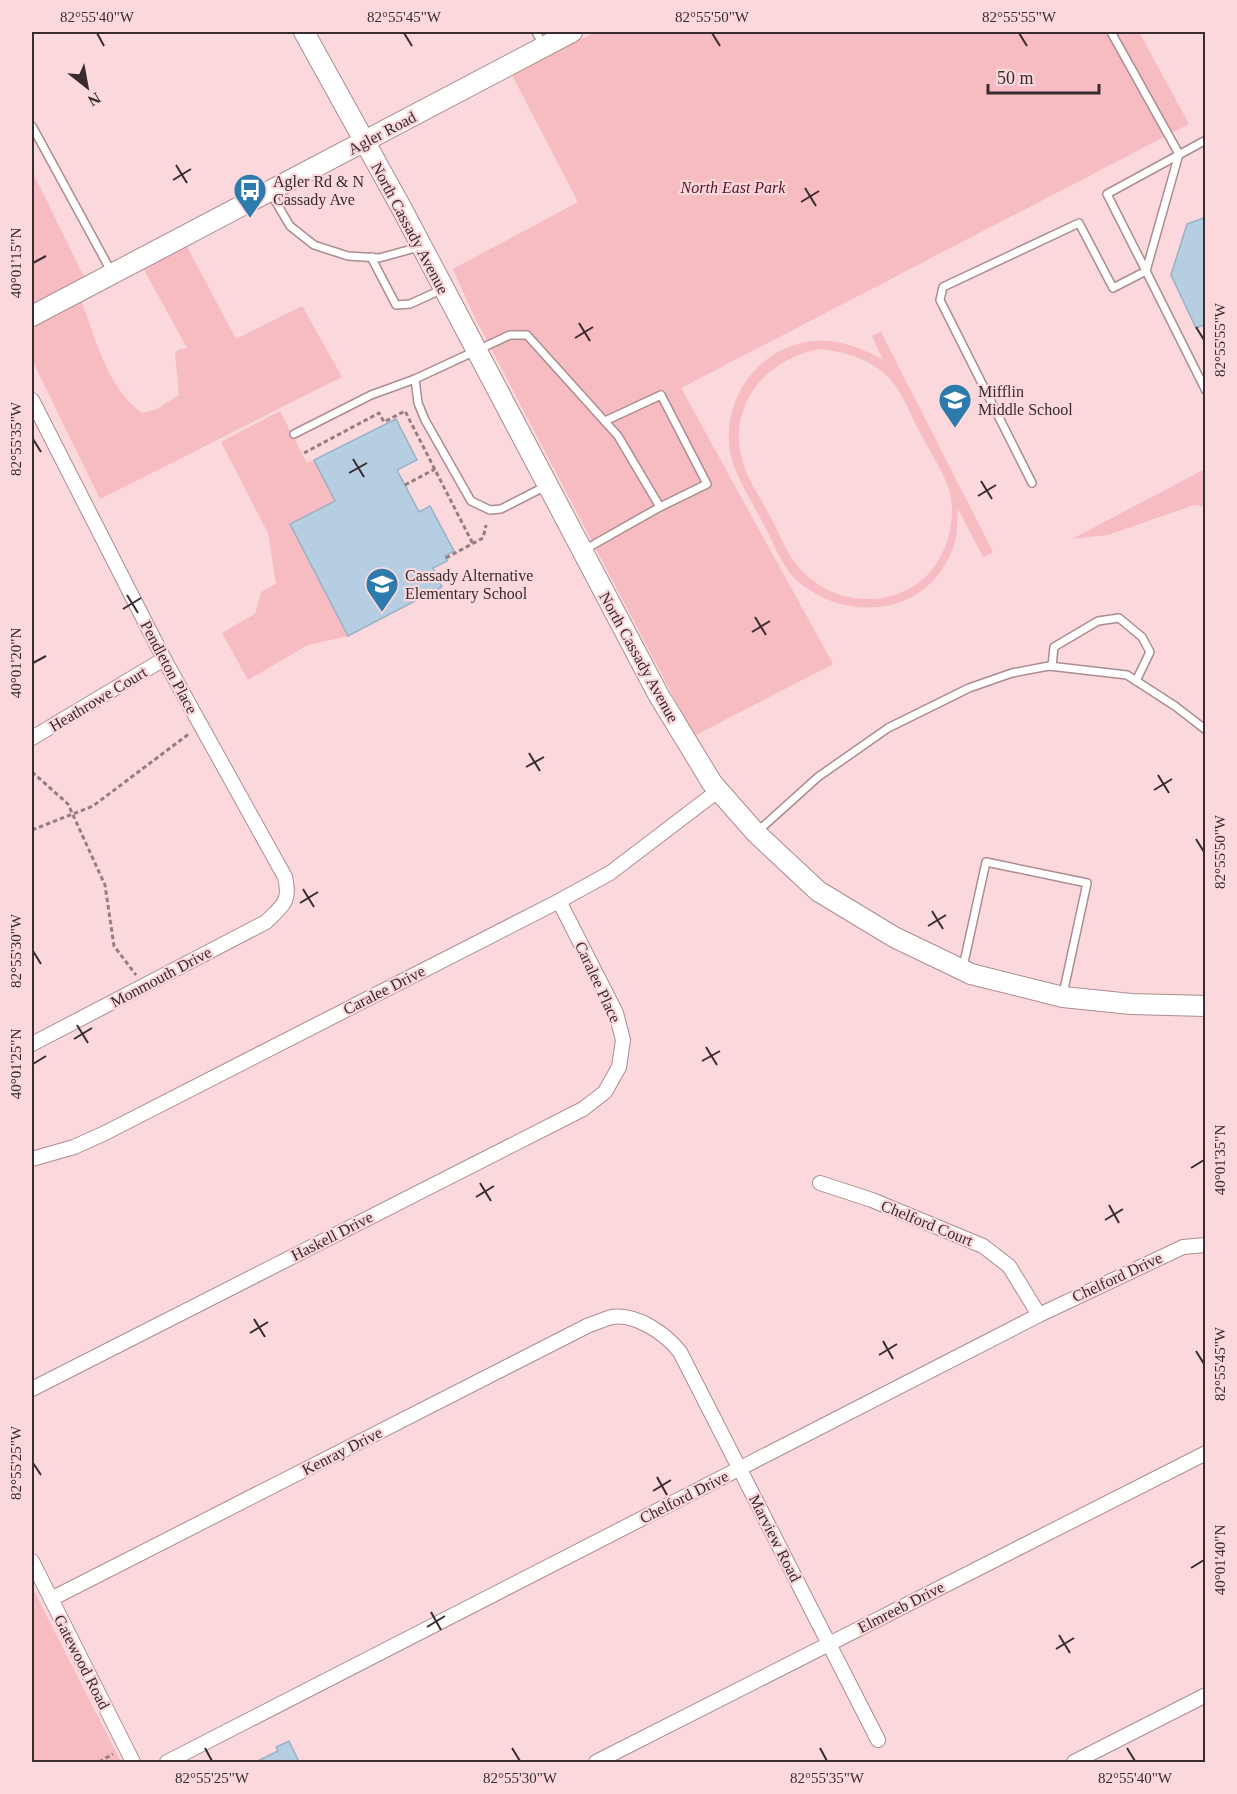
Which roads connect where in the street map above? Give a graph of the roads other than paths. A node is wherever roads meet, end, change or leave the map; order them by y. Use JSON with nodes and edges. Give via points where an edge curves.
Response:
{"nodes":[{"id":1,"x":304,"y":32,"type":"edge"},
{"id":2,"x":572,"y":32,"type":"edge"},
{"id":3,"x":1111,"y":32,"type":"edge"},
{"id":4,"x":540,"y":39,"type":"edge"},
{"id":5,"x":32,"y":126,"type":"edge"},
{"id":6,"x":1206,"y":140,"type":"edge"},
{"id":7,"x":364,"y":143,"type":"junction"},
{"id":8,"x":1179,"y":154,"type":"junction"},
{"id":9,"x":269,"y":191,"type":"junction"},
{"id":10,"x":421,"y":246,"type":"junction"},
{"id":11,"x":371,"y":257,"type":"junction"},
{"id":12,"x":1146,"y":272,"type":"junction"},
{"id":13,"x":112,"y":274,"type":"junction"},
{"id":14,"x":443,"y":289,"type":"junction"},
{"id":15,"x":32,"y":316,"type":"edge"},
{"id":16,"x":475,"y":349,"type":"junction"},
{"id":17,"x":415,"y":379,"type":"junction"},
{"id":18,"x":1206,"y":391,"type":"edge"},
{"id":19,"x":33,"y":410,"type":"edge"},
{"id":20,"x":605,"y":421,"type":"junction"},
{"id":21,"x":294,"y":434,"type":"dead end"},
{"id":22,"x":1032,"y":483,"type":"dead end"},
{"id":23,"x":547,"y":485,"type":"junction"},
{"id":24,"x":660,"y":507,"type":"junction"},
{"id":25,"x":582,"y":551,"type":"junction"},
{"id":26,"x":164,"y":659,"type":"junction"},
{"id":27,"x":1052,"y":666,"type":"junction"},
{"id":28,"x":1136,"y":681,"type":"junction"},
{"id":29,"x":1206,"y":730,"type":"edge"},
{"id":30,"x":32,"y":738,"type":"edge"},
{"id":31,"x":719,"y":790,"type":"junction"},
{"id":32,"x":756,"y":833,"type":"junction"},
{"id":33,"x":559,"y":901,"type":"junction"},
{"id":34,"x":286,"y":902,"type":"joint"},
{"id":35,"x":962,"y":969,"type":"junction"},
{"id":36,"x":1063,"y":997,"type":"junction"},
{"id":37,"x":1206,"y":1006,"type":"edge"},
{"id":38,"x":32,"y":1044,"type":"edge"},
{"id":39,"x":619,"y":1067,"type":"joint"},
{"id":40,"x":32,"y":1159,"type":"edge"},
{"id":41,"x":820,"y":1182,"type":"dead end"},
{"id":42,"x":1206,"y":1245,"type":"edge"},
{"id":43,"x":1038,"y":1315,"type":"junction"},
{"id":44,"x":637,"y":1319,"type":"joint"},
{"id":45,"x":32,"y":1389,"type":"edge"},
{"id":46,"x":1206,"y":1453,"type":"edge"},
{"id":47,"x":740,"y":1469,"type":"junction"},
{"id":48,"x":32,"y":1562,"type":"edge"},
{"id":49,"x":51,"y":1599,"type":"junction"},
{"id":50,"x":829,"y":1643,"type":"junction"},
{"id":51,"x":1204,"y":1701,"type":"edge"},
{"id":52,"x":878,"y":1740,"type":"dead end"},
{"id":53,"x":133,"y":1762,"type":"edge"},
{"id":54,"x":168,"y":1762,"type":"edge"},
{"id":55,"x":597,"y":1762,"type":"edge"},
{"id":56,"x":1074,"y":1762,"type":"edge"}],
"edges":[{"from":1,"to":7,"type":"main road","name":"North Cassady Avenue"},
{"from":2,"to":4,"type":"main road","name":"Agler Road"},
{"from":3,"to":8,"type":"lane"},
{"from":4,"to":7,"type":"main road","name":"Agler Road"},
{"from":5,"to":13,"type":"lane"},
{"from":6,"to":8,"type":"lane"},
{"from":7,"to":9,"type":"main road","name":"Agler Road"},
{"from":7,"to":10,"type":"main road","name":"North Cassady Avenue"},
{"from":8,"to":12,"type":"lane"},
{"from":8,"to":12,"type":"lane","via":[[1107,194]]},
{"from":9,"to":11,"type":"lane","via":[[290,226],[314,245],[348,256]]},
{"from":9,"to":13,"type":"main road","name":"Agler Road"},
{"from":10,"to":11,"type":"lane"},
{"from":10,"to":14,"type":"main road","name":"North Cassady Avenue"},
{"from":11,"to":14,"type":"lane","via":[[396,305],[410,304]]},
{"from":12,"to":18,"type":"lane"},
{"from":12,"to":22,"type":"lane","via":[[1113,288],[1079,223],[943,287],[940,300]]},
{"from":13,"to":15,"type":"main road","name":"Agler Road"},
{"from":14,"to":16,"type":"main road","name":"North Cassady Avenue"},
{"from":16,"to":17,"type":"lane"},
{"from":16,"to":20,"type":"lane","via":[[510,335],[527,335]]},
{"from":16,"to":23,"type":"main road","name":"North Cassady Avenue"},
{"from":17,"to":21,"type":"lane","via":[[371,395]]},
{"from":17,"to":23,"type":"lane","via":[[425,420],[471,501],[490,510],[501,509]]},
{"from":19,"to":26,"type":"street","name":"Pendleton Place"},
{"from":20,"to":24,"type":"lane"},
{"from":20,"to":24,"type":"lane","via":[[661,395],[707,484]]},
{"from":23,"to":25,"type":"main road","name":"North Cassady Avenue"},
{"from":24,"to":25,"type":"lane"},
{"from":25,"to":31,"type":"main road","name":"North Cassady Avenue","via":[[658,694]]},
{"from":26,"to":30,"type":"street","name":"Heathrowe Court"},
{"from":26,"to":34,"type":"street","name":"Pendleton Place","via":[[285,877]]},
{"from":27,"to":28,"type":"lane","via":[[1126,675]]},
{"from":27,"to":28,"type":"lane","via":[[1054,647],[1098,621],[1119,618],[1142,637],[1150,652]]},
{"from":27,"to":32,"type":"lane","via":[[969,688],[888,728],[818,777]]},
{"from":28,"to":29,"type":"lane"},
{"from":31,"to":32,"type":"main road","name":"North Cassady Avenue"},
{"from":31,"to":33,"type":"street","name":"Caralee Drive","via":[[610,873]]},
{"from":32,"to":35,"type":"main road","name":"North Cassady Avenue","via":[[818,891],[894,937]]},
{"from":33,"to":39,"type":"street","name":"Caralee Place","via":[[616,1013],[623,1040]]},
{"from":33,"to":40,"type":"street","name":"Caralee Drive","via":[[105,1133],[74,1148]]},
{"from":34,"to":38,"type":"street","name":"Monmouth Drive","via":[[266,922]]},
{"from":35,"to":36,"type":"main road","name":"North Cassady Avenue"},
{"from":35,"to":36,"type":"lane","via":[[986,862],[1087,883]]},
{"from":36,"to":37,"type":"main road","name":"North Cassady Avenue"},
{"from":39,"to":45,"type":"street","name":"Haskell Drive","via":[[606,1092],[583,1109]]},
{"from":41,"to":43,"type":"street","name":"Chelford Court","via":[[983,1246],[1009,1266]]},
{"from":42,"to":43,"type":"street","name":"Chelford Drive","via":[[1183,1247]]},
{"from":43,"to":47,"type":"street","name":"Chelford Drive"},
{"from":44,"to":47,"type":"street","name":"Marview Road","via":[[680,1352]]},
{"from":44,"to":49,"type":"street","name":"Kenray Drive","via":[[612,1317],[590,1325]]},
{"from":46,"to":50,"type":"street","name":"Elmreeb Drive"},
{"from":47,"to":50,"type":"street","name":"Marview Road"},
{"from":47,"to":54,"type":"street","name":"Chelford Drive"},
{"from":48,"to":49,"type":"street","name":"Gatewood Road"},
{"from":49,"to":53,"type":"street","name":"Gatewood Road"},
{"from":50,"to":52,"type":"street","name":"Marview Road"},
{"from":50,"to":55,"type":"street","name":"Elmreeb Drive"},
{"from":51,"to":56,"type":"street"}]}
